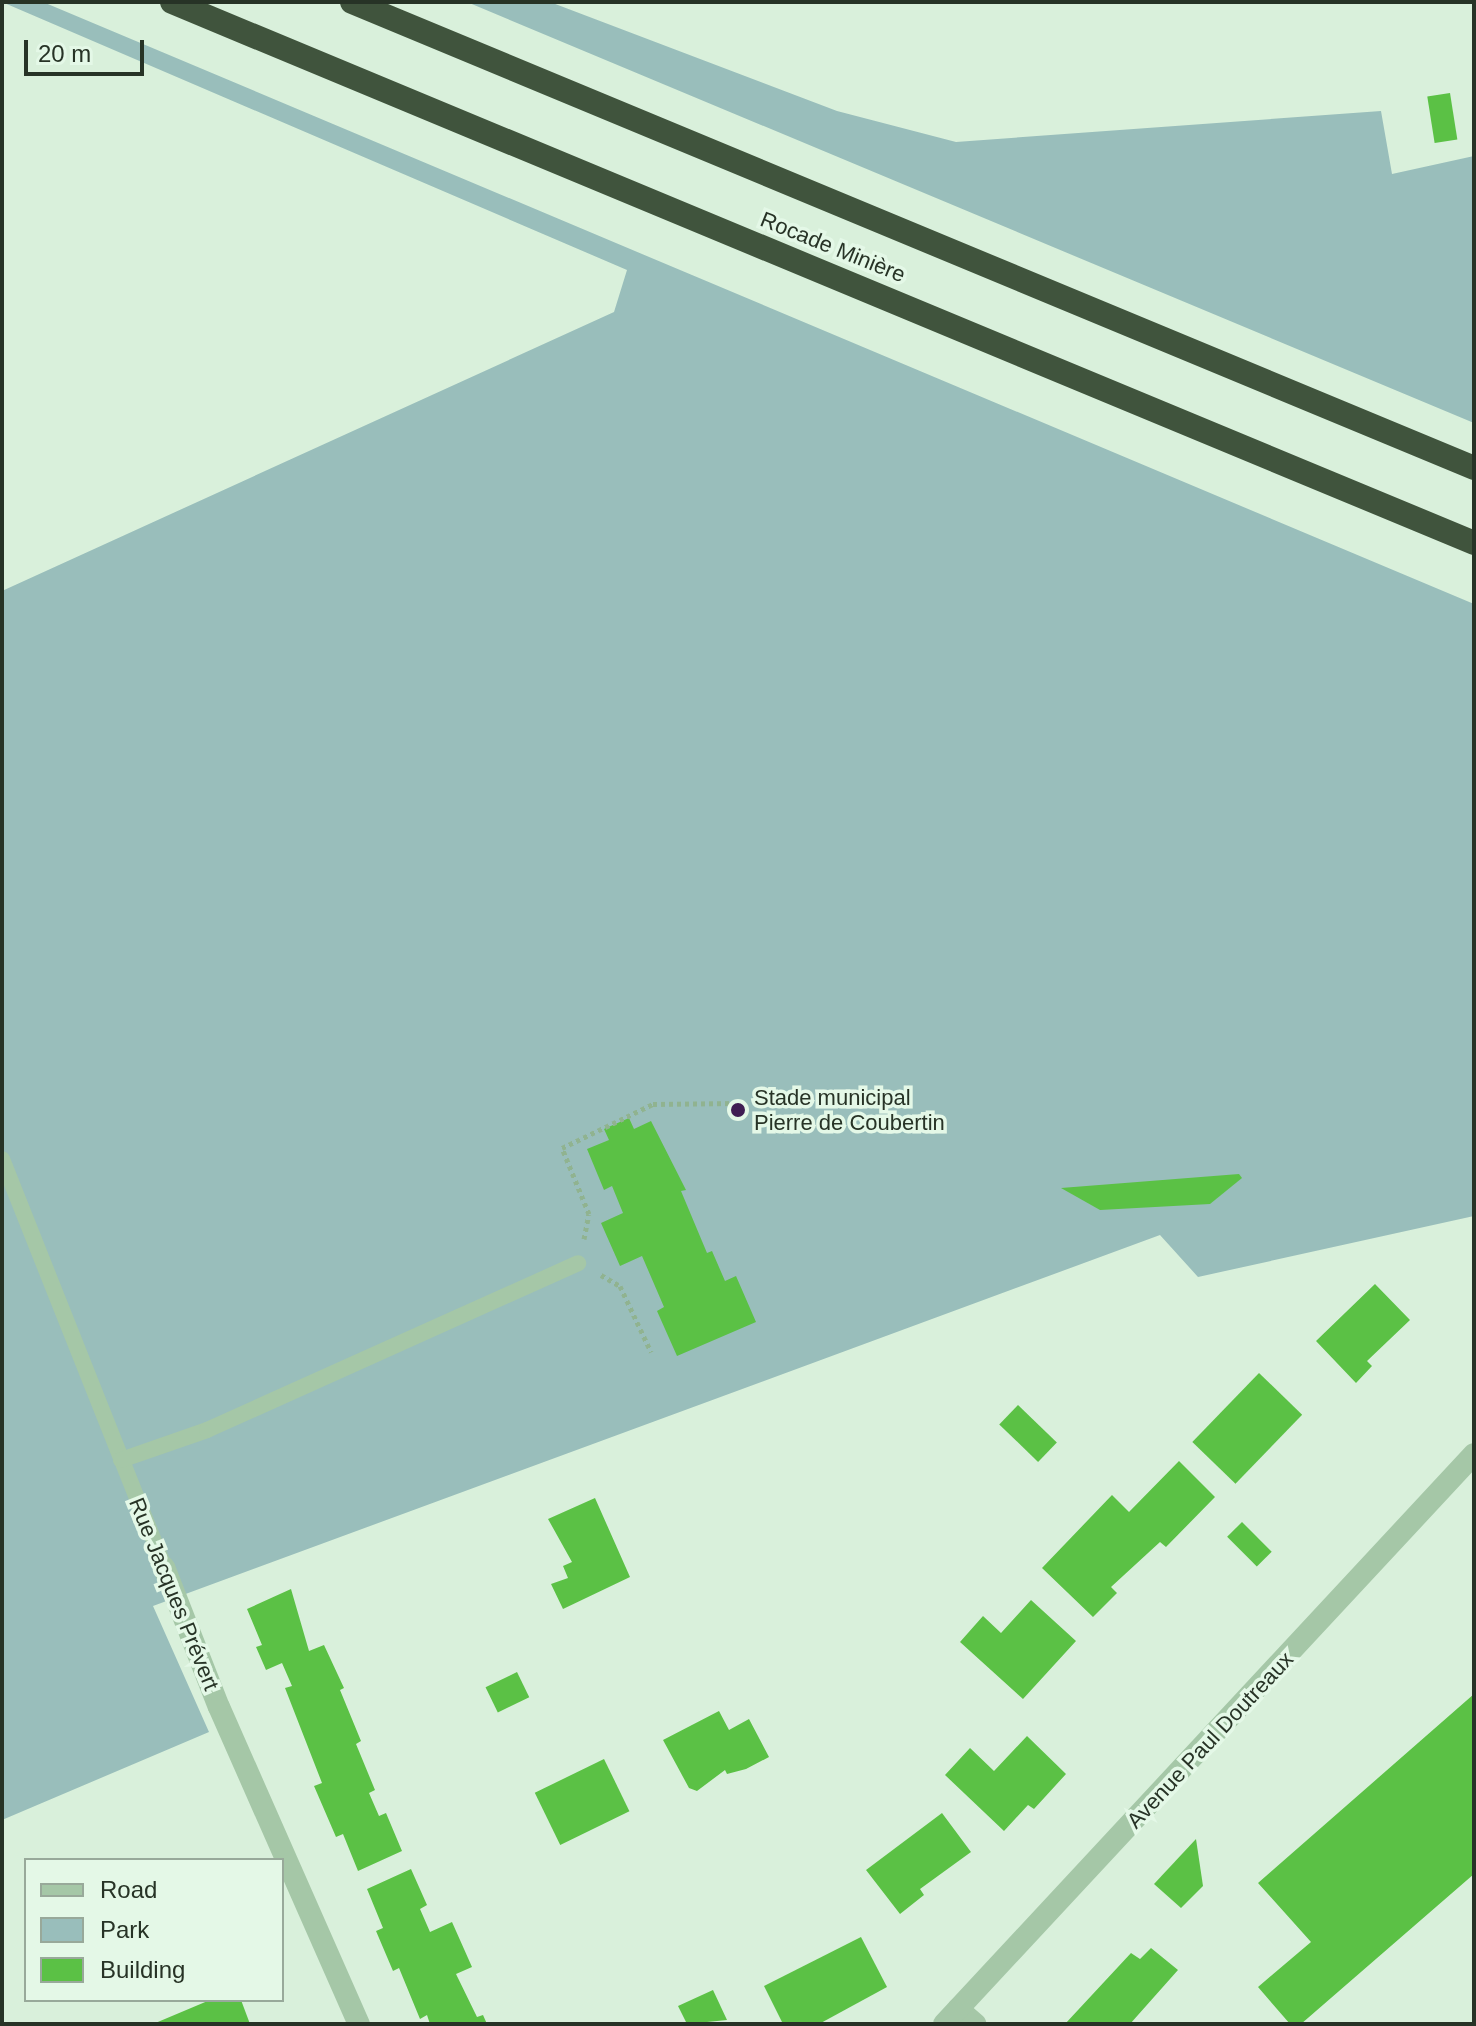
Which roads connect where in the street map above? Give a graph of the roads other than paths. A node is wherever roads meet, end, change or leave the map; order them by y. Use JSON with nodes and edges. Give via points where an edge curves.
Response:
{"nodes":[{"id":1,"x":172,"y":2,"type":"edge"},
{"id":2,"x":352,"y":2,"type":"edge"},
{"id":3,"x":1474,"y":468,"type":"edge"},
{"id":4,"x":1474,"y":543,"type":"edge"},
{"id":5,"x":2,"y":1159,"type":"edge"},
{"id":6,"x":578,"y":1263,"type":"road end"},
{"id":7,"x":1474,"y":1454,"type":"edge"},
{"id":8,"x":121,"y":1460,"type":"junction"},
{"id":9,"x":164,"y":1567,"type":"joint"},
{"id":10,"x":959,"y":2019,"type":"edge"},
{"id":11,"x":359,"y":2024,"type":"edge"}],
"edges":[{"from":1,"to":4,"type":"highway","name":"Rocade Minière"},
{"from":2,"to":3,"type":"highway","name":"Rocade Minière"},
{"from":5,"to":8,"type":"lane","name":"Rue Jacques Prévert"},
{"from":6,"to":8,"type":"lane","via":[[207,1430]]},
{"from":7,"to":10,"type":"street","name":"Avenue Paul Doutreaux"},
{"from":8,"to":9,"type":"lane","name":"Rue Jacques Prévert"},
{"from":9,"to":11,"type":"street","name":"Rue Jacques Prévert","via":[[219,1707]]}]}
